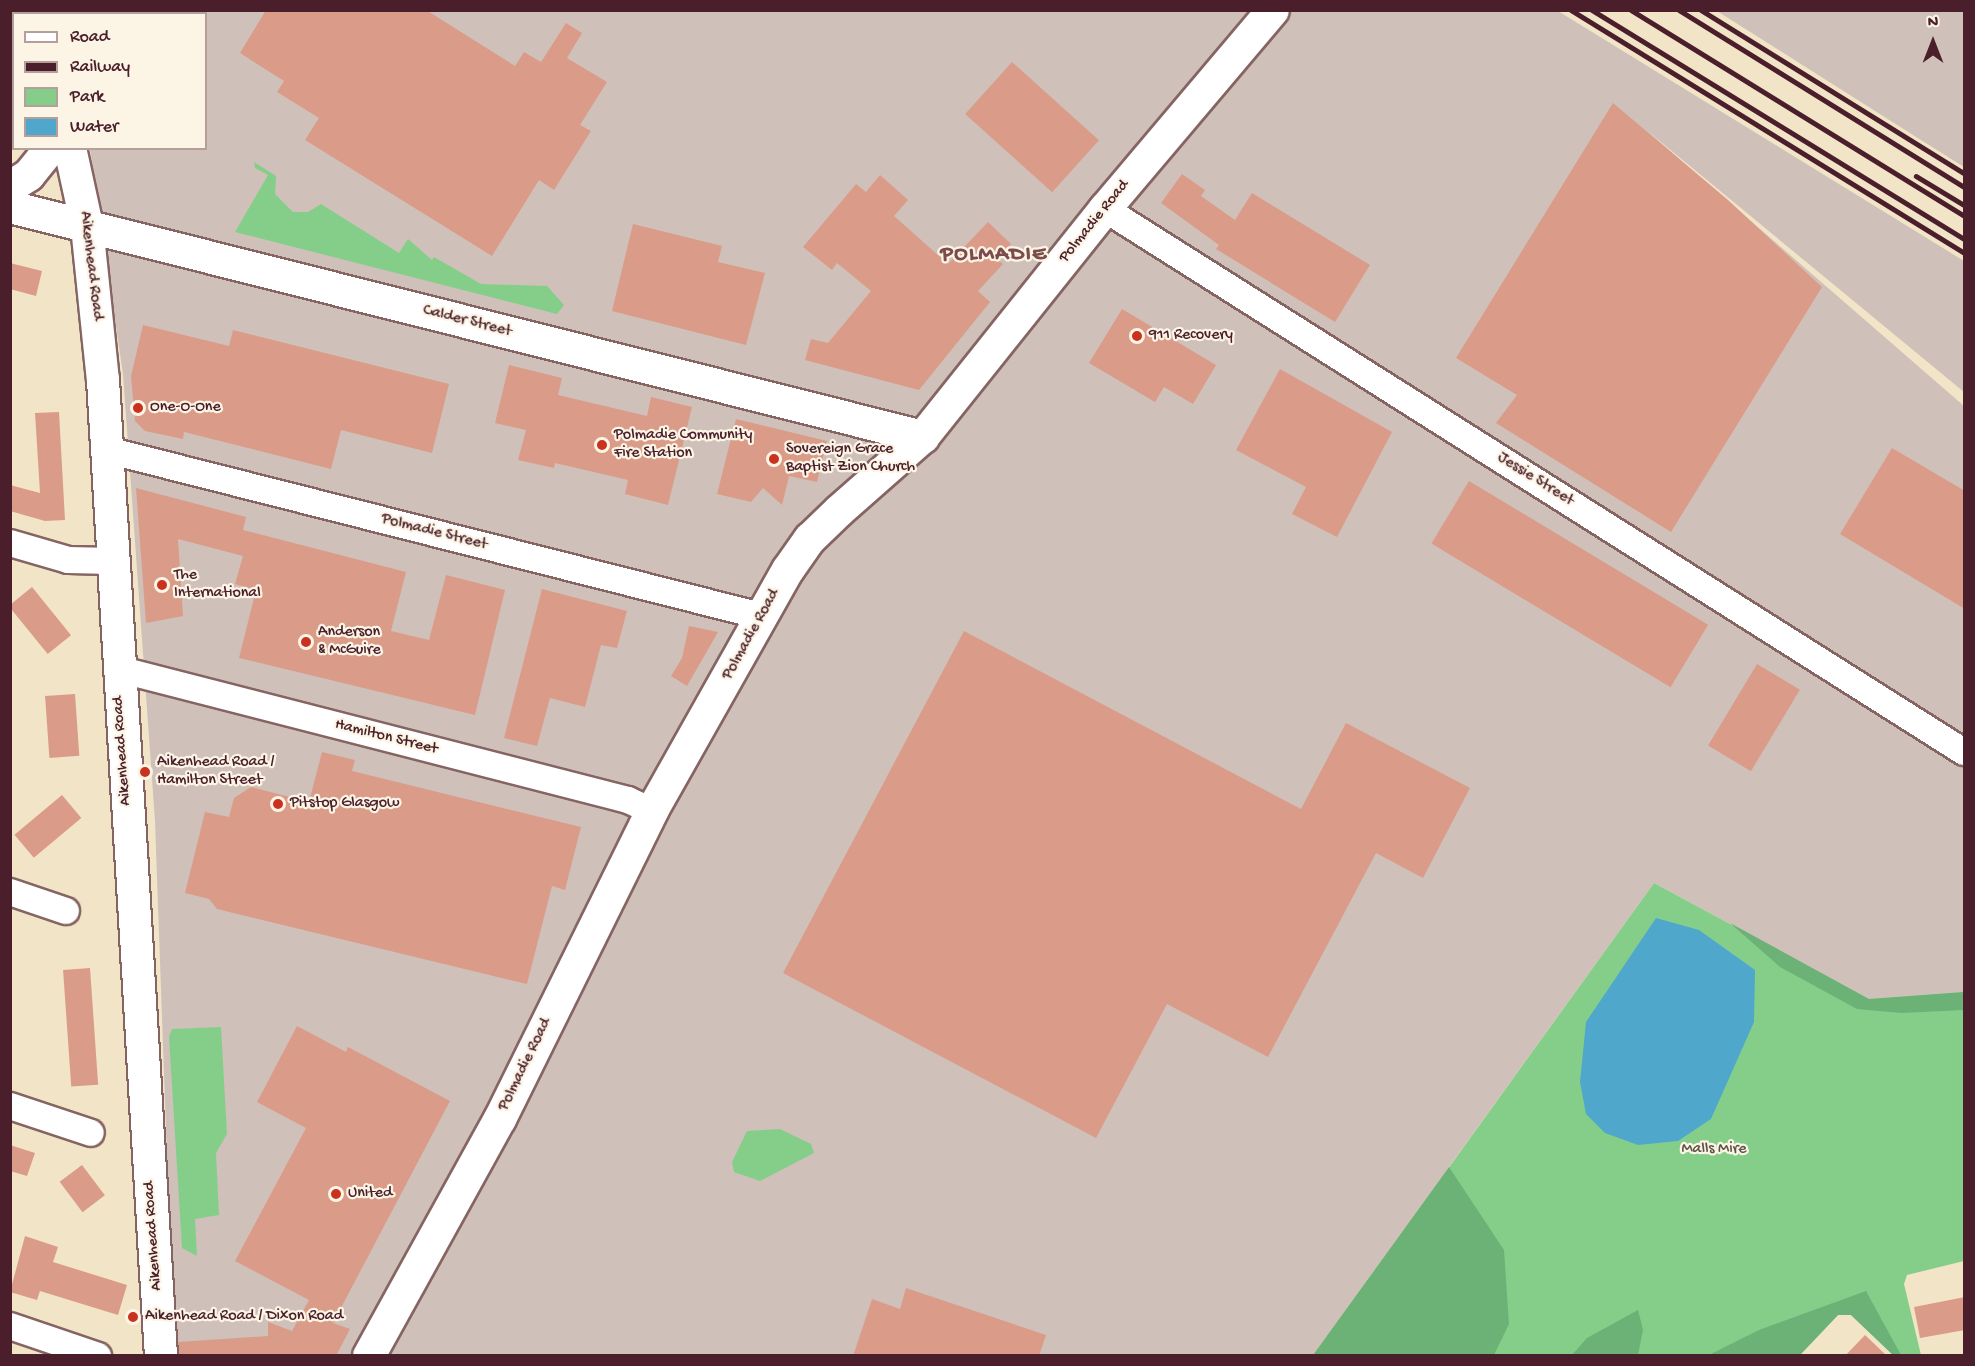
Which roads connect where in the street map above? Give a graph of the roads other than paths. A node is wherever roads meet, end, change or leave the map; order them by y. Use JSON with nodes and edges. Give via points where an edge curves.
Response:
{"nodes":[{"id":1,"x":1273,"y":10,"type":"edge"},
{"id":2,"x":49,"y":150,"type":"edge"},
{"id":3,"x":70,"y":150,"type":"edge"},
{"id":4,"x":10,"y":187,"type":"edge"},
{"id":5,"x":10,"y":207,"type":"edge"},
{"id":6,"x":1105,"y":209,"type":"junction"},
{"id":7,"x":87,"y":226,"type":"junction"},
{"id":8,"x":923,"y":437,"type":"junction"},
{"id":9,"x":107,"y":450,"type":"junction"},
{"id":10,"x":10,"y":543,"type":"edge"},
{"id":11,"x":113,"y":561,"type":"junction"},
{"id":12,"x":761,"y":616,"type":"junction"},
{"id":13,"x":118,"y":669,"type":"junction"},
{"id":14,"x":1965,"y":752,"type":"edge"},
{"id":15,"x":652,"y":811,"type":"junction"},
{"id":16,"x":10,"y":892,"type":"edge"},
{"id":17,"x":66,"y":911,"type":"dead end"},
{"id":18,"x":10,"y":1106,"type":"edge"},
{"id":19,"x":91,"y":1133,"type":"dead end"},
{"id":20,"x":10,"y":1326,"type":"edge"},
{"id":21,"x":98,"y":1356,"type":"edge"},
{"id":22,"x":161,"y":1356,"type":"edge"},
{"id":23,"x":369,"y":1356,"type":"edge"}],
"edges":[{"from":1,"to":6,"type":"main road","name":"Polmadie Road"},
{"from":2,"to":4,"type":"main road","via":[[29,175]]},
{"from":3,"to":7,"type":"main road","name":"Aikenhead Road"},
{"from":5,"to":7,"type":"main road","name":"Calder Street"},
{"from":6,"to":8,"type":"main road","name":"Polmadie Road"},
{"from":6,"to":14,"type":"street","name":"Jessie Street"},
{"from":7,"to":8,"type":"main road","name":"Calder Street"},
{"from":7,"to":9,"type":"main road","name":"Aikenhead Road"},
{"from":8,"to":12,"type":"main road","name":"Polmadie Road","via":[[810,539]]},
{"from":9,"to":11,"type":"main road","name":"Aikenhead Road"},
{"from":9,"to":12,"type":"street","name":"Polmadie Street"},
{"from":10,"to":11,"type":"street","via":[[68,561]]},
{"from":11,"to":13,"type":"main road","name":"Aikenhead Road"},
{"from":12,"to":15,"type":"main road","name":"Polmadie Road"},
{"from":13,"to":15,"type":"street","name":"Hamilton Street","via":[[628,800]]},
{"from":13,"to":22,"type":"main road","name":"Aikenhead Road"},
{"from":15,"to":23,"type":"main road","name":"Polmadie Road","via":[[500,1119]]},
{"from":16,"to":17,"type":"street"},
{"from":18,"to":19,"type":"street"},
{"from":20,"to":21,"type":"street"}]}
